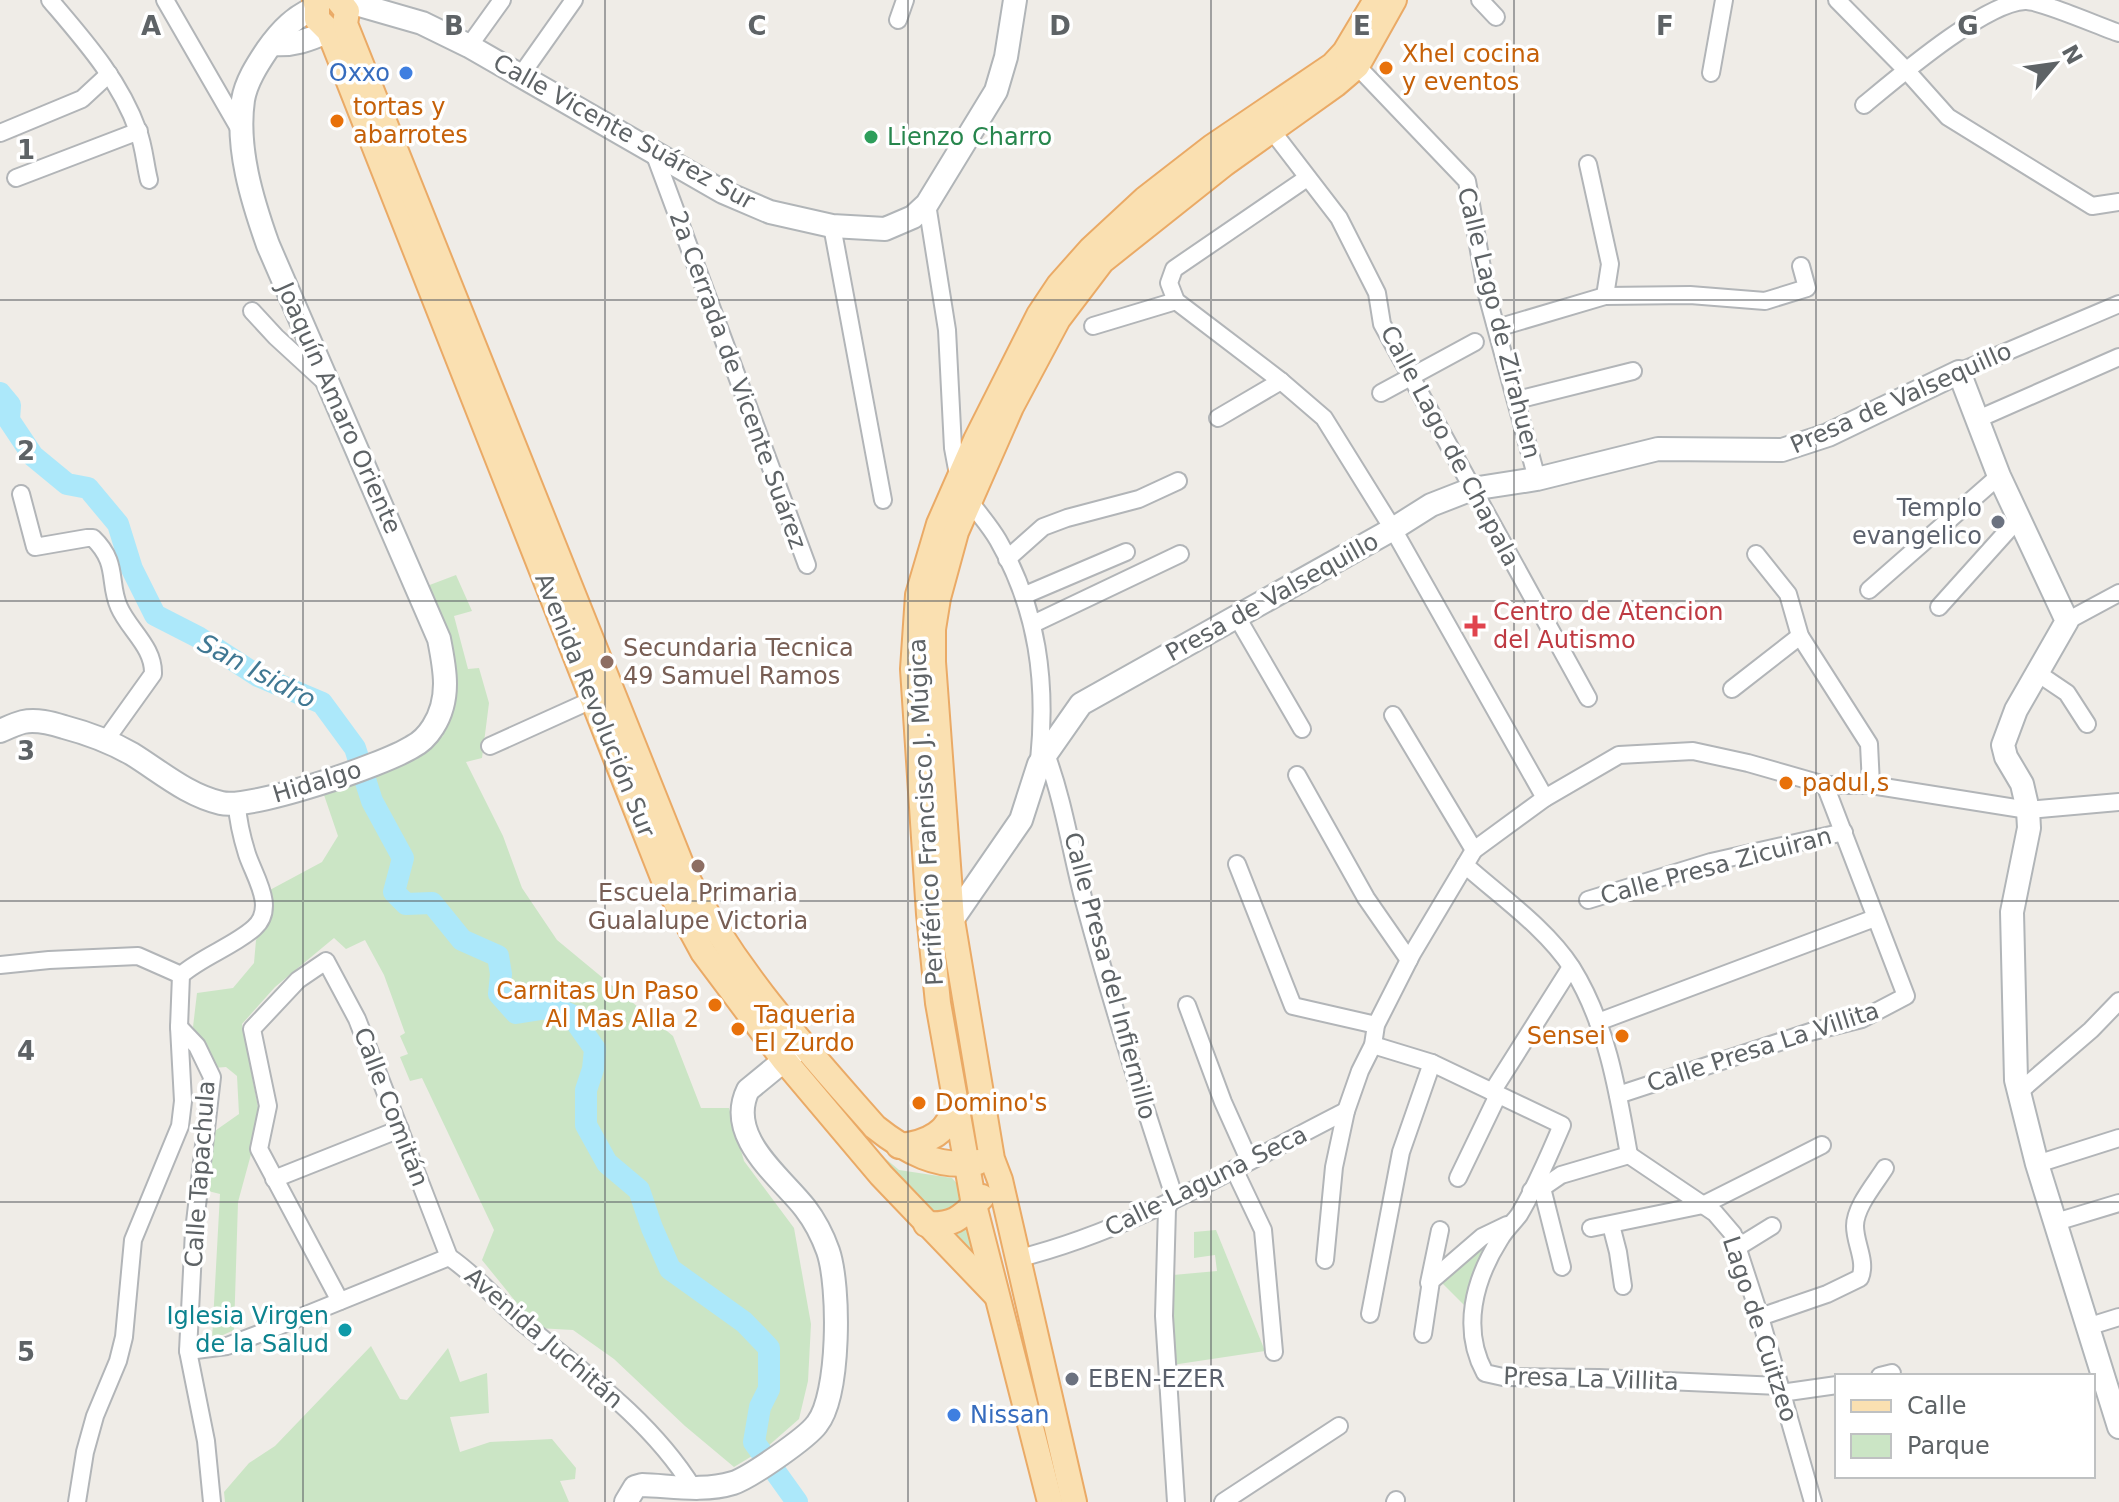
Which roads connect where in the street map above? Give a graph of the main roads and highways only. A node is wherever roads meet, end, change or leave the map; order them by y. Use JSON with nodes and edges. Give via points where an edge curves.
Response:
{"nodes":[{"id":1,"x":1376,"y":0,"type":"edge"},
{"id":2,"x":1394,"y":0,"type":"edge"},
{"id":3,"x":330,"y":9,"type":"edge"},
{"id":4,"x":1266,"y":123,"type":"junction"},
{"id":5,"x":940,"y":917,"type":"junction"},
{"id":6,"x":793,"y":1052,"type":"junction"},
{"id":7,"x":953,"y":1091,"type":"junction"},
{"id":8,"x":899,"y":1146,"type":"junction"},
{"id":9,"x":966,"y":1164,"type":"junction"},
{"id":10,"x":996,"y":1170,"type":"junction"},
{"id":11,"x":974,"y":1205,"type":"junction"},
{"id":12,"x":926,"y":1224,"type":"junction"},
{"id":13,"x":997,"y":1296,"type":"junction"},
{"id":14,"x":1030,"y":1318,"type":"junction"},
{"id":15,"x":1050,"y":1502,"type":"edge"},
{"id":16,"x":1074,"y":1502,"type":"edge"}],
"edges":[{"from":1,"to":4,"type":"main road","name":"Periférico Francisco J. Múgica","via":[[1345,52]]},
{"from":2,"to":4,"type":"main road","name":"Periférico Francisco J. Múgica","via":[[1357,66]]},
{"from":3,"to":6,"type":"main road","name":"Avenida Revolución Sur","via":[[685,874]]},
{"from":3,"to":6,"type":"main road","name":"Avenida Revolución Sur","via":[[670,891],[703,952]]},
{"from":4,"to":5,"type":"main road","name":"Periférico Francisco J. Múgica","via":[[1212,147],[1145,199],[1059,285],[976,440],[964,490],[939,524],[918,595],[913,669]]},
{"from":5,"to":7,"type":"main road","name":"Periférico Francisco J. Múgica","via":[[938,1003]]},
{"from":5,"to":10,"type":"main road","name":"Periférico Francisco J. Múgica"},
{"from":6,"to":8,"type":"main road","name":"Avenida Revolución Sur"},
{"from":6,"to":12,"type":"main road","name":"Avenida Revolución Sur","via":[[881,1175]]},
{"from":7,"to":8,"type":"main road","via":[[954,1110],[942,1130],[922,1143]]},
{"from":7,"to":9,"type":"main road","name":"Periférico Francisco J. Múgica"},
{"from":8,"to":9,"type":"main road","name":"Avenida Revolución Sur","via":[[927,1159]]},
{"from":9,"to":10,"type":"main road","name":"Avenida Revolución Sur"},
{"from":9,"to":11,"type":"main road","name":"Periférico Francisco J. Múgica"},
{"from":10,"to":11,"type":"main road"},
{"from":10,"to":14,"type":"main road","name":"Periférico Francisco J. Múgica"},
{"from":11,"to":12,"type":"main road","via":[[959,1219]]},
{"from":11,"to":13,"type":"main road","name":"Periférico Francisco J. Múgica"},
{"from":12,"to":13,"type":"main road","name":"Avenida Revolución Sur"},
{"from":13,"to":14,"type":"main road","name":"Avenida Revolución Sur"},
{"from":13,"to":15,"type":"main road","name":"Periférico Francisco J. Múgica"},
{"from":14,"to":16,"type":"main road","name":"Periférico Francisco J. Múgica"}]}
